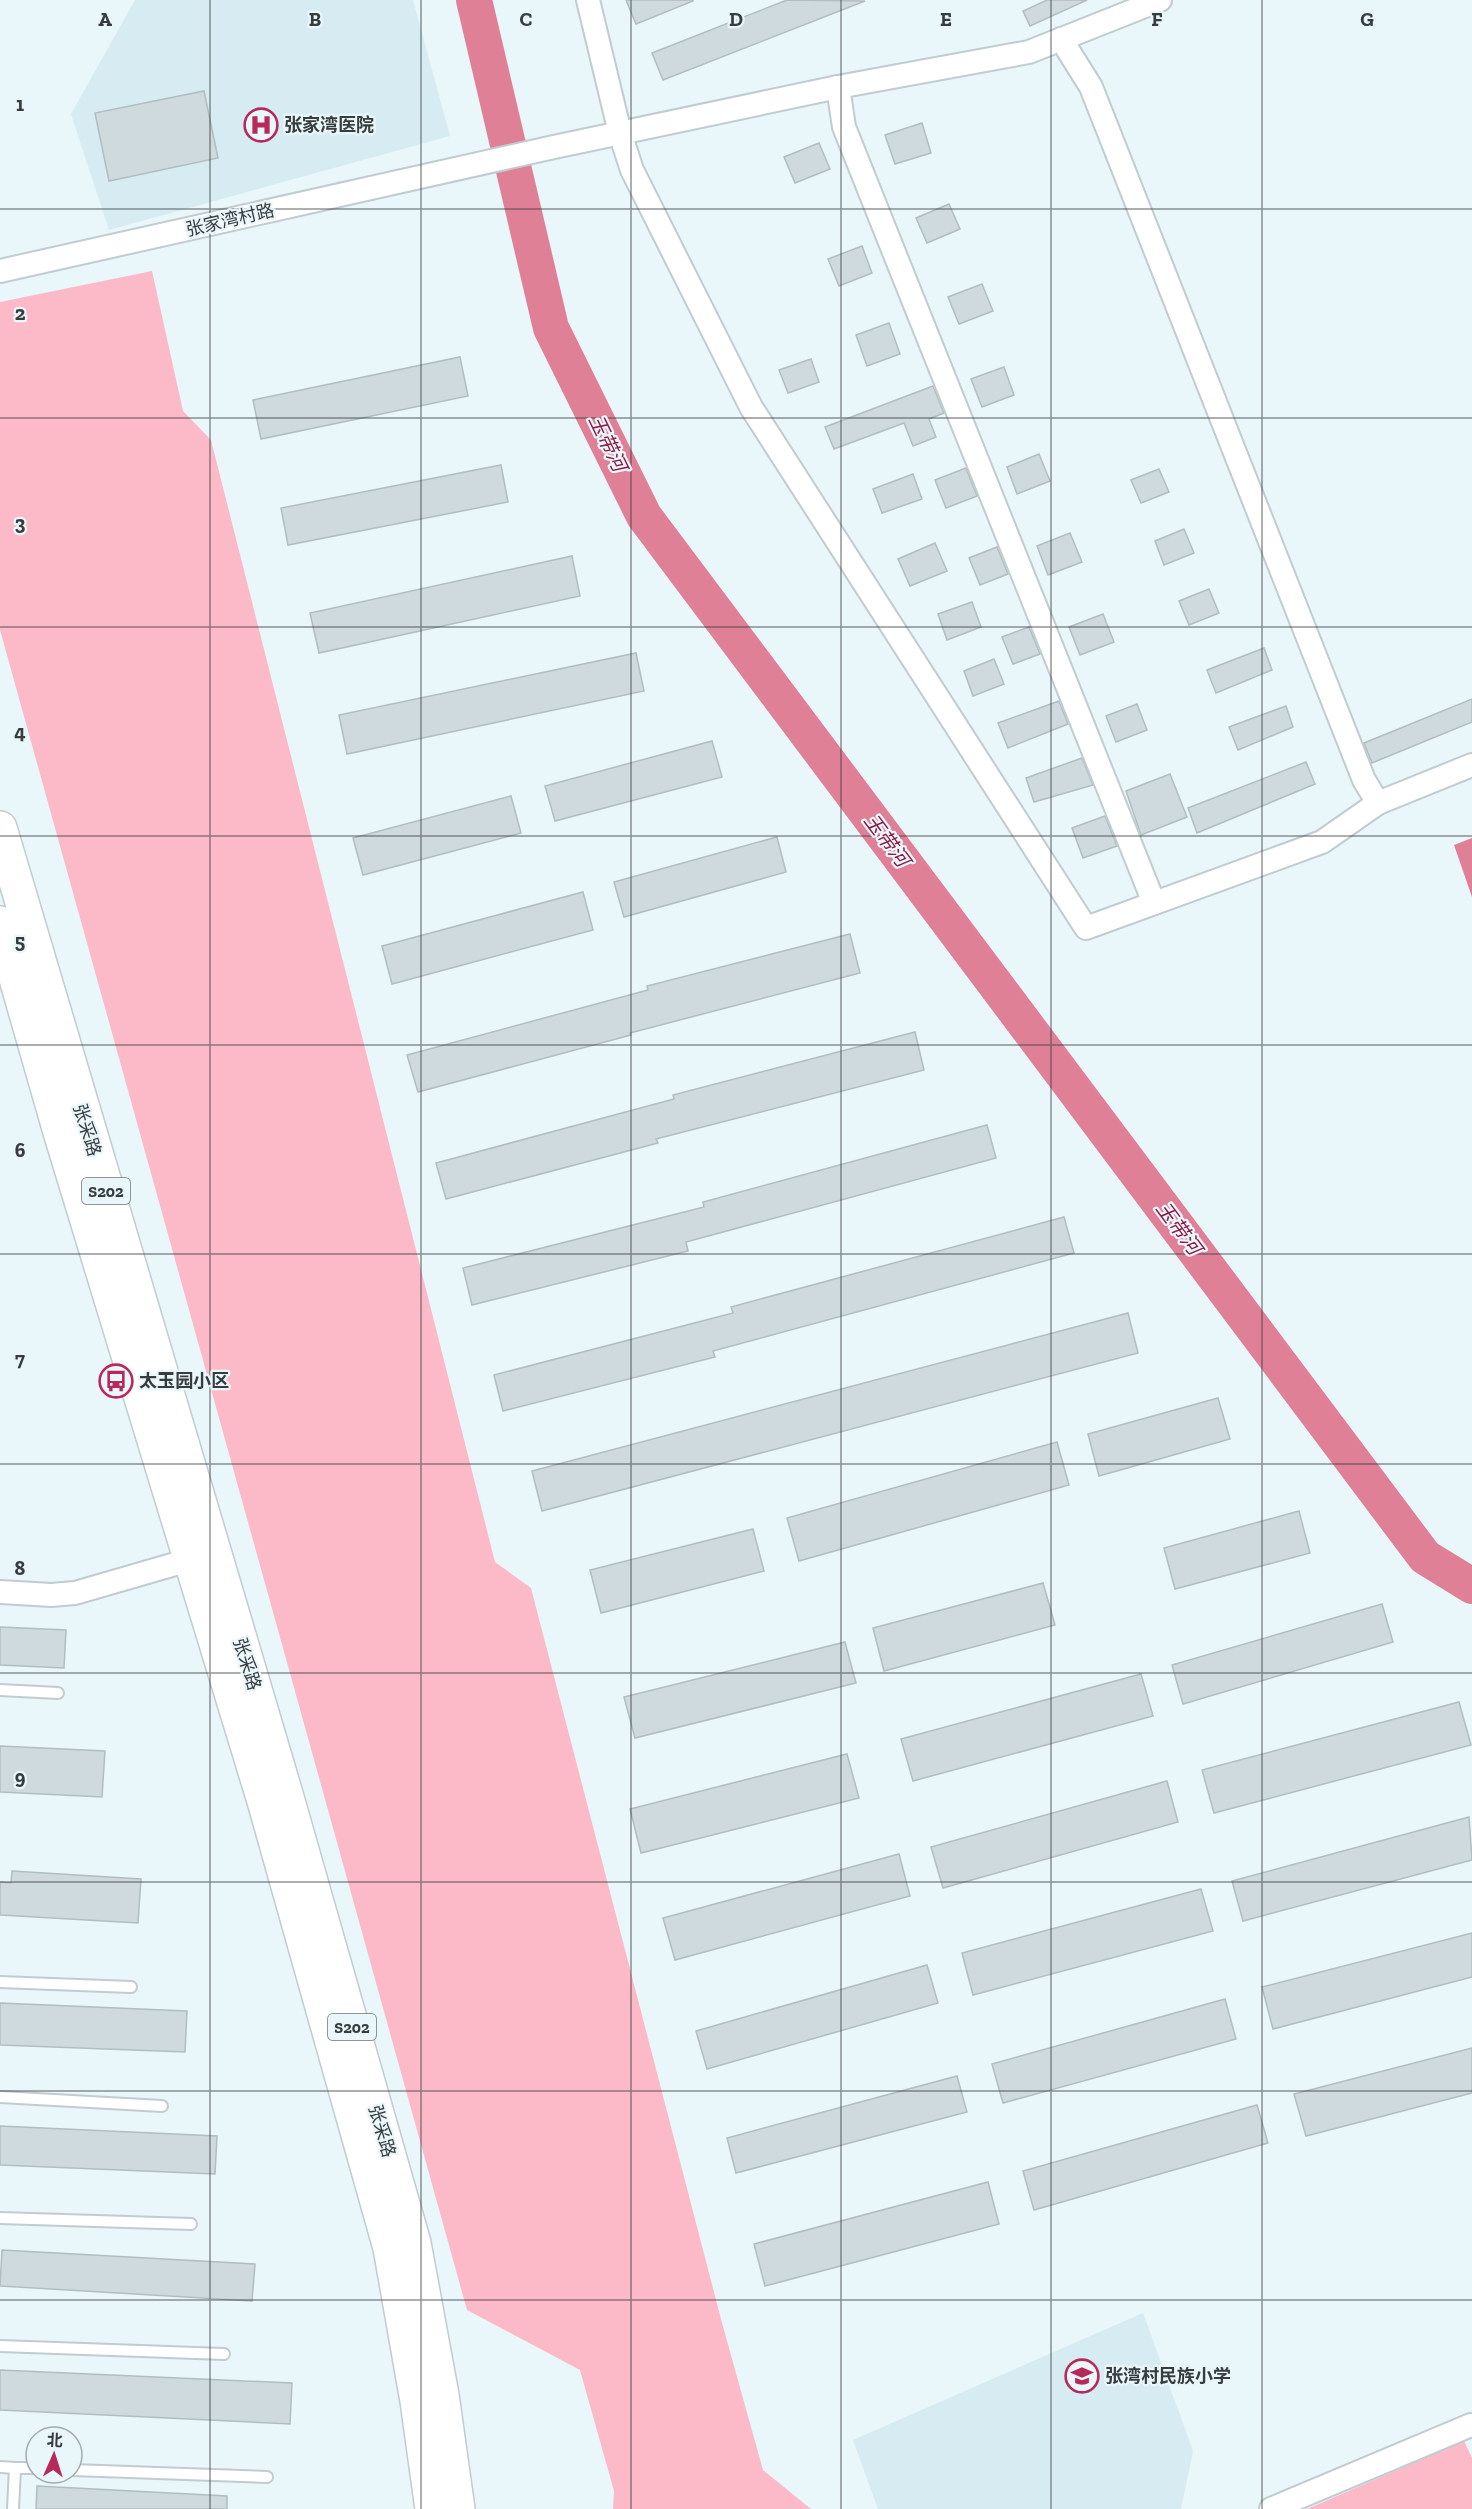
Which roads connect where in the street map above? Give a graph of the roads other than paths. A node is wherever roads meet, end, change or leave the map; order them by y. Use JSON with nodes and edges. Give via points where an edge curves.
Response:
{"nodes":[{"id":1,"x":588,"y":0,"type":"edge"},
{"id":2,"x":1160,"y":0,"type":"edge"},
{"id":3,"x":1061,"y":39,"type":"junction"},
{"id":4,"x":838,"y":87,"type":"junction"},
{"id":5,"x":620,"y":133,"type":"junction"},
{"id":6,"x":0,"y":272,"type":"edge"},
{"id":7,"x":1472,"y":765,"type":"edge"},
{"id":8,"x":1378,"y":803,"type":"junction"},
{"id":9,"x":0,"y":828,"type":"edge"},
{"id":10,"x":1154,"y":903,"type":"junction"},
{"id":11,"x":0,"y":923,"type":"edge"},
{"id":12,"x":202,"y":1556,"type":"junction"},
{"id":13,"x":0,"y":1592,"type":"edge"},
{"id":14,"x":0,"y":1690,"type":"edge"},
{"id":15,"x":58,"y":1693,"type":"dead end"},
{"id":16,"x":0,"y":1982,"type":"edge"},
{"id":17,"x":130,"y":1987,"type":"dead end"},
{"id":18,"x":0,"y":2097,"type":"edge"},
{"id":19,"x":162,"y":2106,"type":"dead end"},
{"id":20,"x":0,"y":2218,"type":"edge"},
{"id":21,"x":191,"y":2224,"type":"dead end"},
{"id":22,"x":0,"y":2346,"type":"edge"},
{"id":23,"x":224,"y":2354,"type":"dead end"},
{"id":24,"x":1472,"y":2426,"type":"edge"},
{"id":25,"x":0,"y":2467,"type":"edge"},
{"id":26,"x":15,"y":2468,"type":"junction"},
{"id":27,"x":24,"y":2468,"type":"edge"},
{"id":28,"x":84,"y":2470,"type":"edge"},
{"id":29,"x":267,"y":2477,"type":"dead end"},
{"id":30,"x":13,"y":2509,"type":"edge"},
{"id":31,"x":432,"y":2509,"type":"edge"},
{"id":32,"x":458,"y":2509,"type":"edge"},
{"id":33,"x":1271,"y":2509,"type":"edge"}],
"edges":[{"from":1,"to":5,"type":"street"},
{"from":2,"to":3,"type":"street","name":"张家湾村路"},
{"from":3,"to":4,"type":"street","name":"张家湾村路","via":[[1029,52]]},
{"from":3,"to":8,"type":"street","via":[[1091,87],[1364,780]]},
{"from":4,"to":5,"type":"street","name":"张家湾村路"},
{"from":4,"to":10,"type":"street","via":[[844,127]]},
{"from":5,"to":6,"type":"street","name":"张家湾村路"},
{"from":5,"to":10,"type":"street","via":[[632,170],[751,406],[1086,928]]},
{"from":7,"to":8,"type":"street"},
{"from":8,"to":10,"type":"street","via":[[1322,842]]},
{"from":9,"to":12,"type":"main road","name":"张采路","number":"S202"},
{"from":11,"to":12,"type":"main road","name":"张采路","number":"S202","via":[[60,1132]]},
{"from":12,"to":13,"type":"street","via":[[75,1593]]},
{"from":12,"to":31,"type":"main road","name":"张采路","number":"S202","via":[[264,1802],[390,2248]]},
{"from":12,"to":32,"type":"main road","name":"张采路","number":"S202","via":[[286,1794],[414,2243]]},
{"from":14,"to":15,"type":"lane"},
{"from":16,"to":17,"type":"lane"},
{"from":18,"to":19,"type":"lane"},
{"from":20,"to":21,"type":"lane"},
{"from":22,"to":23,"type":"lane"},
{"from":24,"to":33,"type":"street"},
{"from":25,"to":26,"type":"lane"},
{"from":26,"to":27,"type":"lane"},
{"from":26,"to":30,"type":"lane"},
{"from":28,"to":29,"type":"lane"}]}
